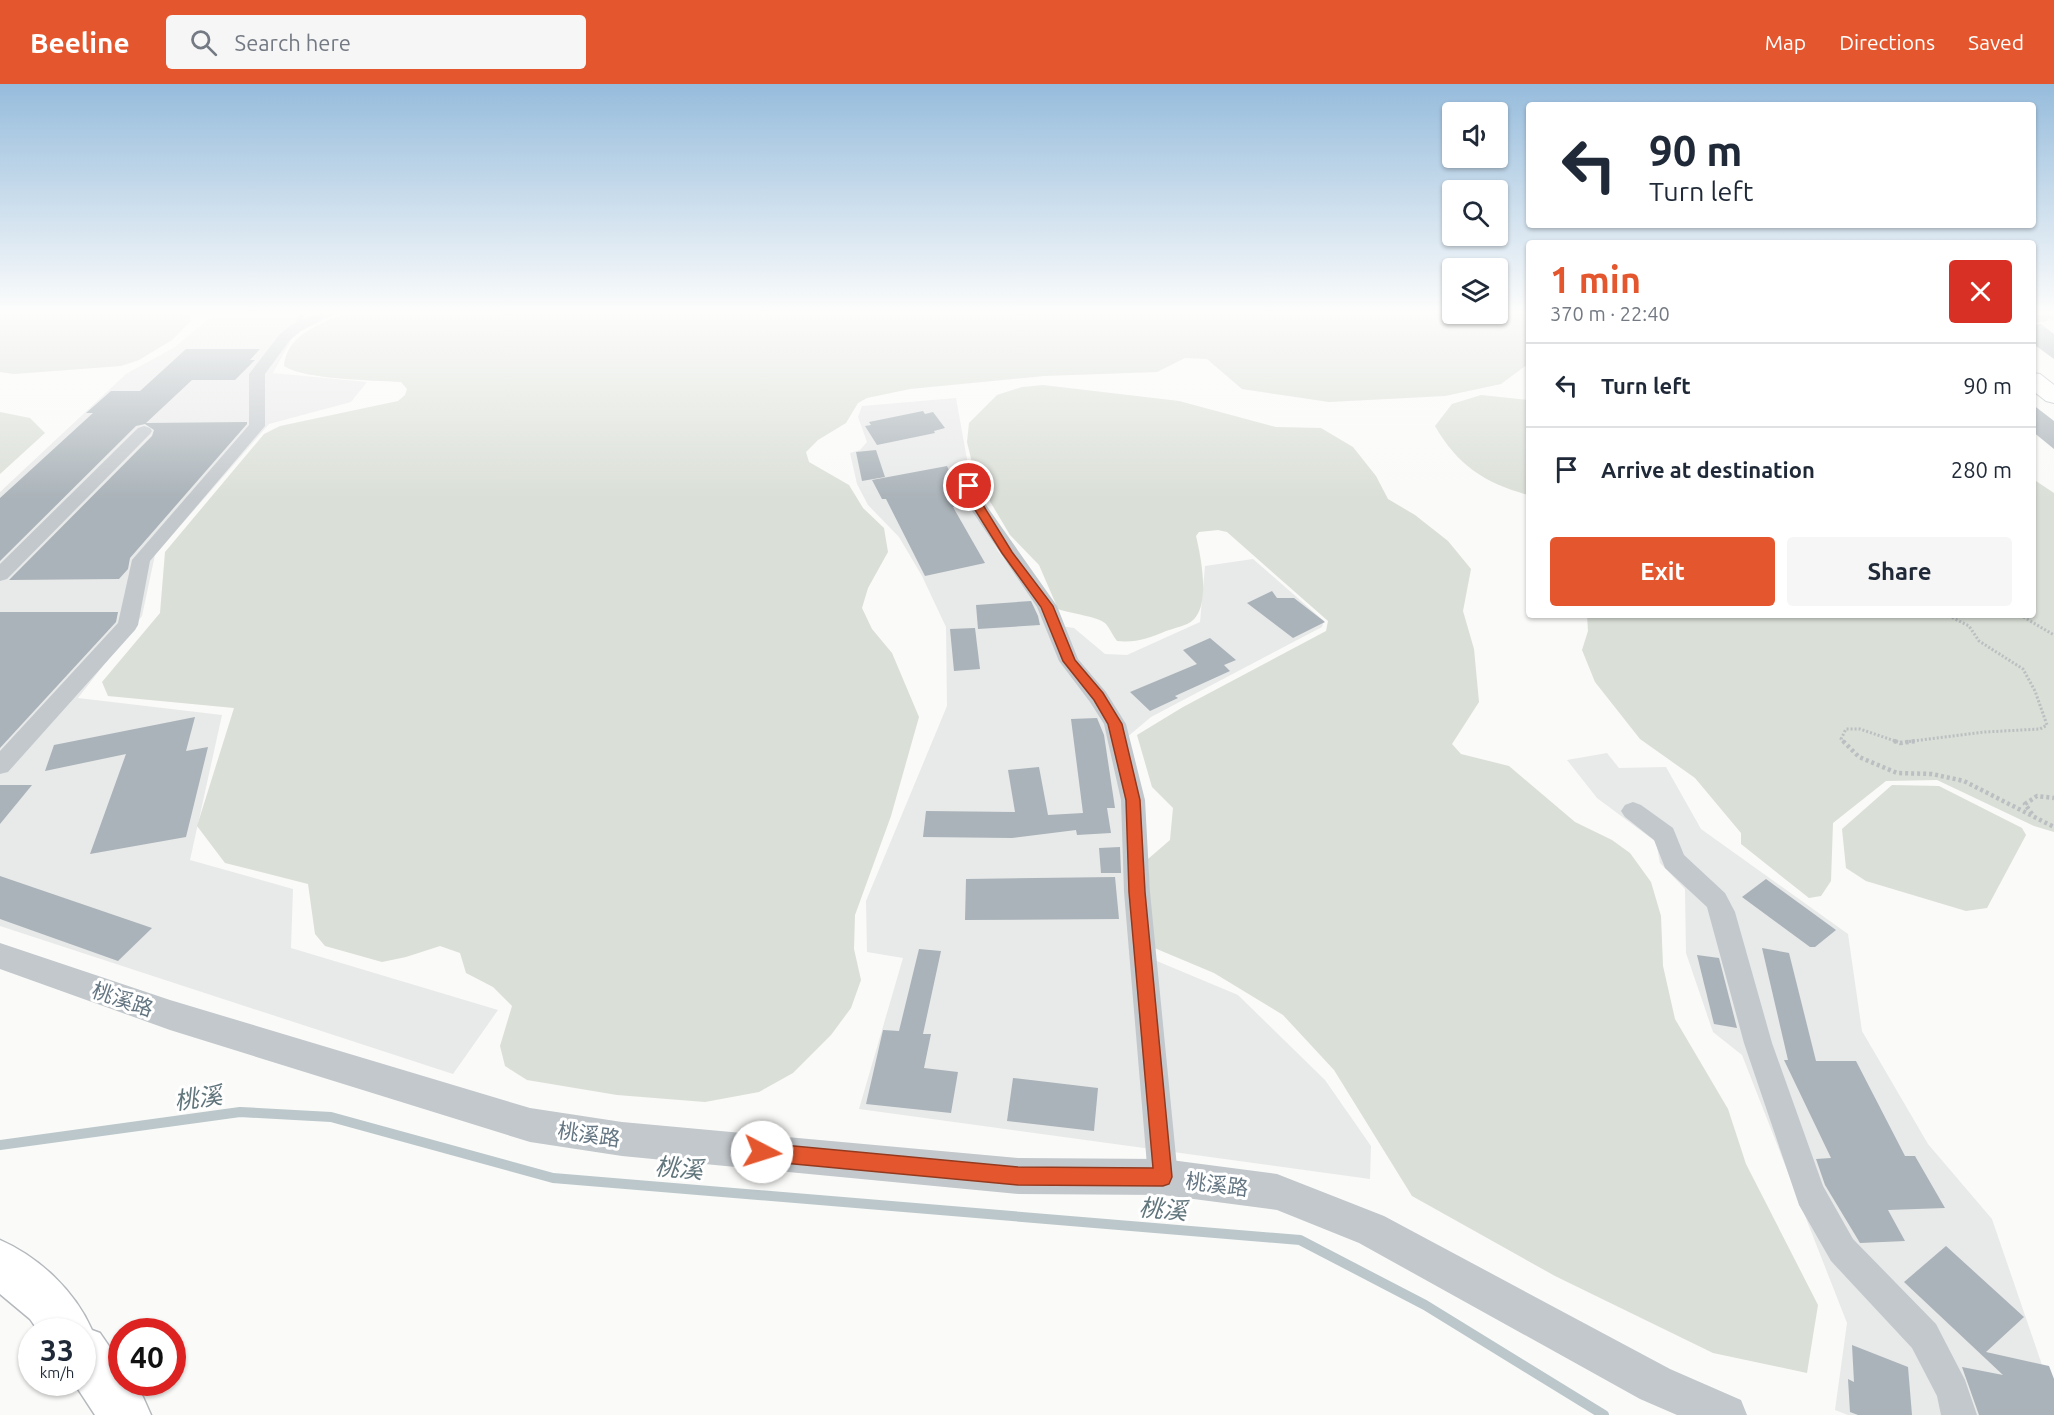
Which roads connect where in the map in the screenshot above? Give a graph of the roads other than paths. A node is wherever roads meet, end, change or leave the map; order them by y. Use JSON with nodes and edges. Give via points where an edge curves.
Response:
{"nodes":[{"id":1,"x":257,"y":375,"type":"edge"},
{"id":2,"x":2036,"y":382,"type":"edge"},
{"id":3,"x":2054,"y":396,"type":"edge"},
{"id":4,"x":144,"y":431,"type":"dead end"},
{"id":5,"x":961,"y":468,"type":"dead end"},
{"id":6,"x":0,"y":575,"type":"edge"},
{"id":7,"x":0,"y":766,"type":"edge"},
{"id":8,"x":1633,"y":811,"type":"dead end"},
{"id":9,"x":0,"y":956,"type":"edge"},
{"id":10,"x":1163,"y":1177,"type":"junction"},
{"id":11,"x":0,"y":1264,"type":"edge"},
{"id":12,"x":58,"y":1318,"type":"edge"},
{"id":13,"x":96,"y":1373,"type":"edge"},
{"id":14,"x":125,"y":1415,"type":"edge"},
{"id":15,"x":1726,"y":1415,"type":"edge"},
{"id":16,"x":1959,"y":1415,"type":"edge"}],
"edges":[{"from":1,"to":7,"type":"street","via":[[257,426],[141,560],[128,625]]},
{"from":2,"to":3,"type":"main road"},
{"from":4,"to":6,"type":"street"},
{"from":5,"to":10,"type":"street","via":[[995,534],[1047,606],[1069,661],[1115,724],[1133,800],[1137,892]]},
{"from":8,"to":16,"type":"street","via":[[1664,835],[1674,861],[1716,900],[1758,1043],[1810,1194],[1842,1250],[1924,1336],[1953,1392]]},
{"from":9,"to":10,"type":"street","name":"桃溪路","via":[[170,1015],[530,1125],[622,1139],[1018,1176]]},
{"from":10,"to":15,"type":"street","name":"桃溪路","via":[[1277,1192],[1371,1229],[1655,1384]]},
{"from":11,"to":12,"type":"highway","via":[[47,1302]]},
{"from":13,"to":14,"type":"highway"}]}
